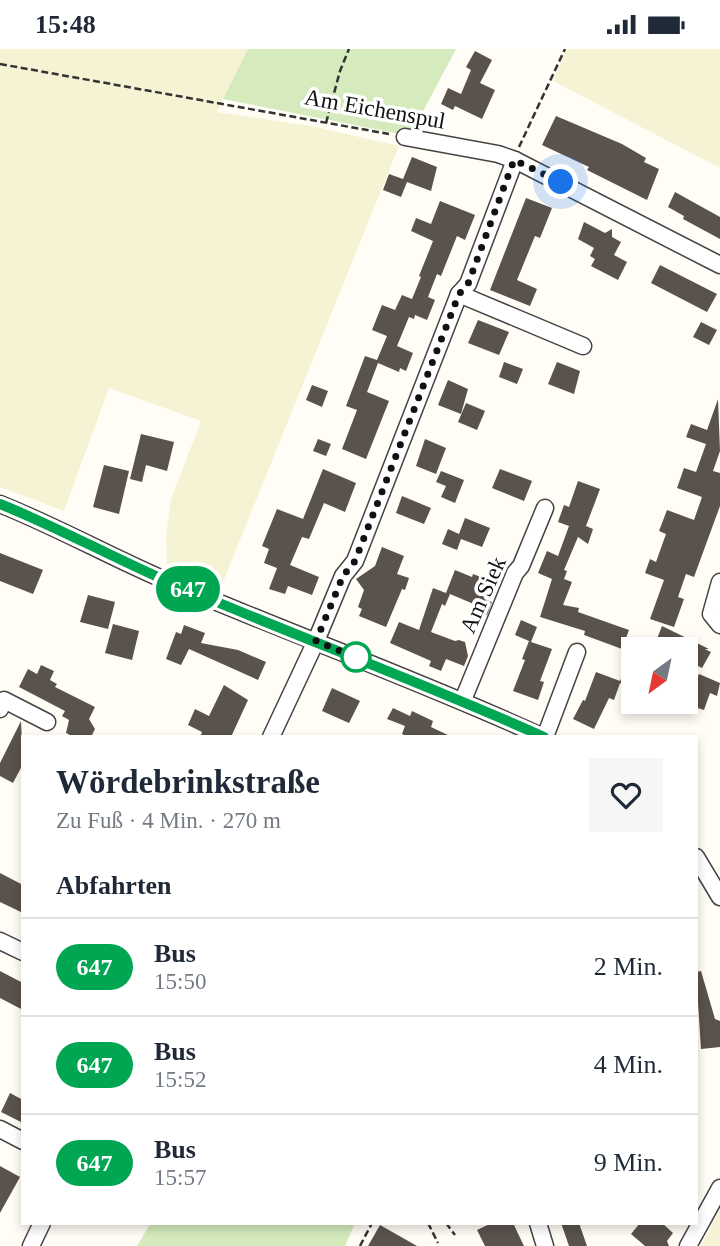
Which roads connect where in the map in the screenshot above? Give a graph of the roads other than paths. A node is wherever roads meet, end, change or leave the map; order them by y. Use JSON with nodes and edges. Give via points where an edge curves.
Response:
{"nodes":[{"id":1,"x":404,"y":137,"type":"road end"},
{"id":2,"x":514,"y":160,"type":"junction"},
{"id":3,"x":720,"y":265,"type":"edge"},
{"id":4,"x":459,"y":294,"type":"junction"},
{"id":5,"x":583,"y":346,"type":"dead end"},
{"id":6,"x":0,"y":504,"type":"edge"},
{"id":7,"x":545,"y":509,"type":"dead end"},
{"id":8,"x":720,"y":582,"type":"edge"},
{"id":9,"x":720,"y":625,"type":"edge"},
{"id":10,"x":316,"y":641,"type":"junction"},
{"id":11,"x":577,"y":652,"type":"dead end"},
{"id":12,"x":463,"y":700,"type":"junction"},
{"id":13,"x":1,"y":703,"type":"edge"},
{"id":14,"x":47,"y":722,"type":"dead end"},
{"id":15,"x":272,"y":735,"type":"edge"},
{"id":16,"x":540,"y":735,"type":"edge"},
{"id":17,"x":545,"y":735,"type":"edge"},
{"id":18,"x":698,"y":860,"type":"edge"},
{"id":19,"x":720,"y":897,"type":"edge"},
{"id":20,"x":0,"y":941,"type":"edge"},
{"id":21,"x":21,"y":951,"type":"edge"},
{"id":22,"x":0,"y":1129,"type":"edge"},
{"id":23,"x":21,"y":1141,"type":"edge"},
{"id":24,"x":720,"y":1188,"type":"edge"},
{"id":25,"x":700,"y":1215,"type":"edge"},
{"id":26,"x":41,"y":1225,"type":"edge"},
{"id":27,"x":539,"y":1225,"type":"edge"},
{"id":28,"x":696,"y":1225,"type":"edge"},
{"id":29,"x":31,"y":1246,"type":"edge"},
{"id":30,"x":545,"y":1246,"type":"edge"},
{"id":31,"x":688,"y":1246,"type":"edge"}],
"edges":[{"from":1,"to":2,"type":"street","name":"Am Eichenspul"},
{"from":2,"to":3,"type":"street","name":"Am Eichenspul"},
{"from":2,"to":4,"type":"street","via":[[468,284]]},
{"from":4,"to":5,"type":"street"},
{"from":4,"to":10,"type":"street","via":[[355,561],[343,576]]},
{"from":6,"to":10,"type":"street","via":[[158,577]]},
{"from":7,"to":12,"type":"street","name":"Am Siek"},
{"from":8,"to":9,"type":"street","via":[[711,614]]},
{"from":10,"to":12,"type":"street"},
{"from":10,"to":15,"type":"street"},
{"from":11,"to":17,"type":"street"},
{"from":12,"to":16,"type":"street"},
{"from":13,"to":14,"type":"street"},
{"from":18,"to":19,"type":"street"},
{"from":20,"to":21,"type":"street"},
{"from":22,"to":23,"type":"street"},
{"from":24,"to":25,"type":"street"},
{"from":26,"to":29,"type":"street"},
{"from":27,"to":30,"type":"street"},
{"from":28,"to":31,"type":"street"}]}
